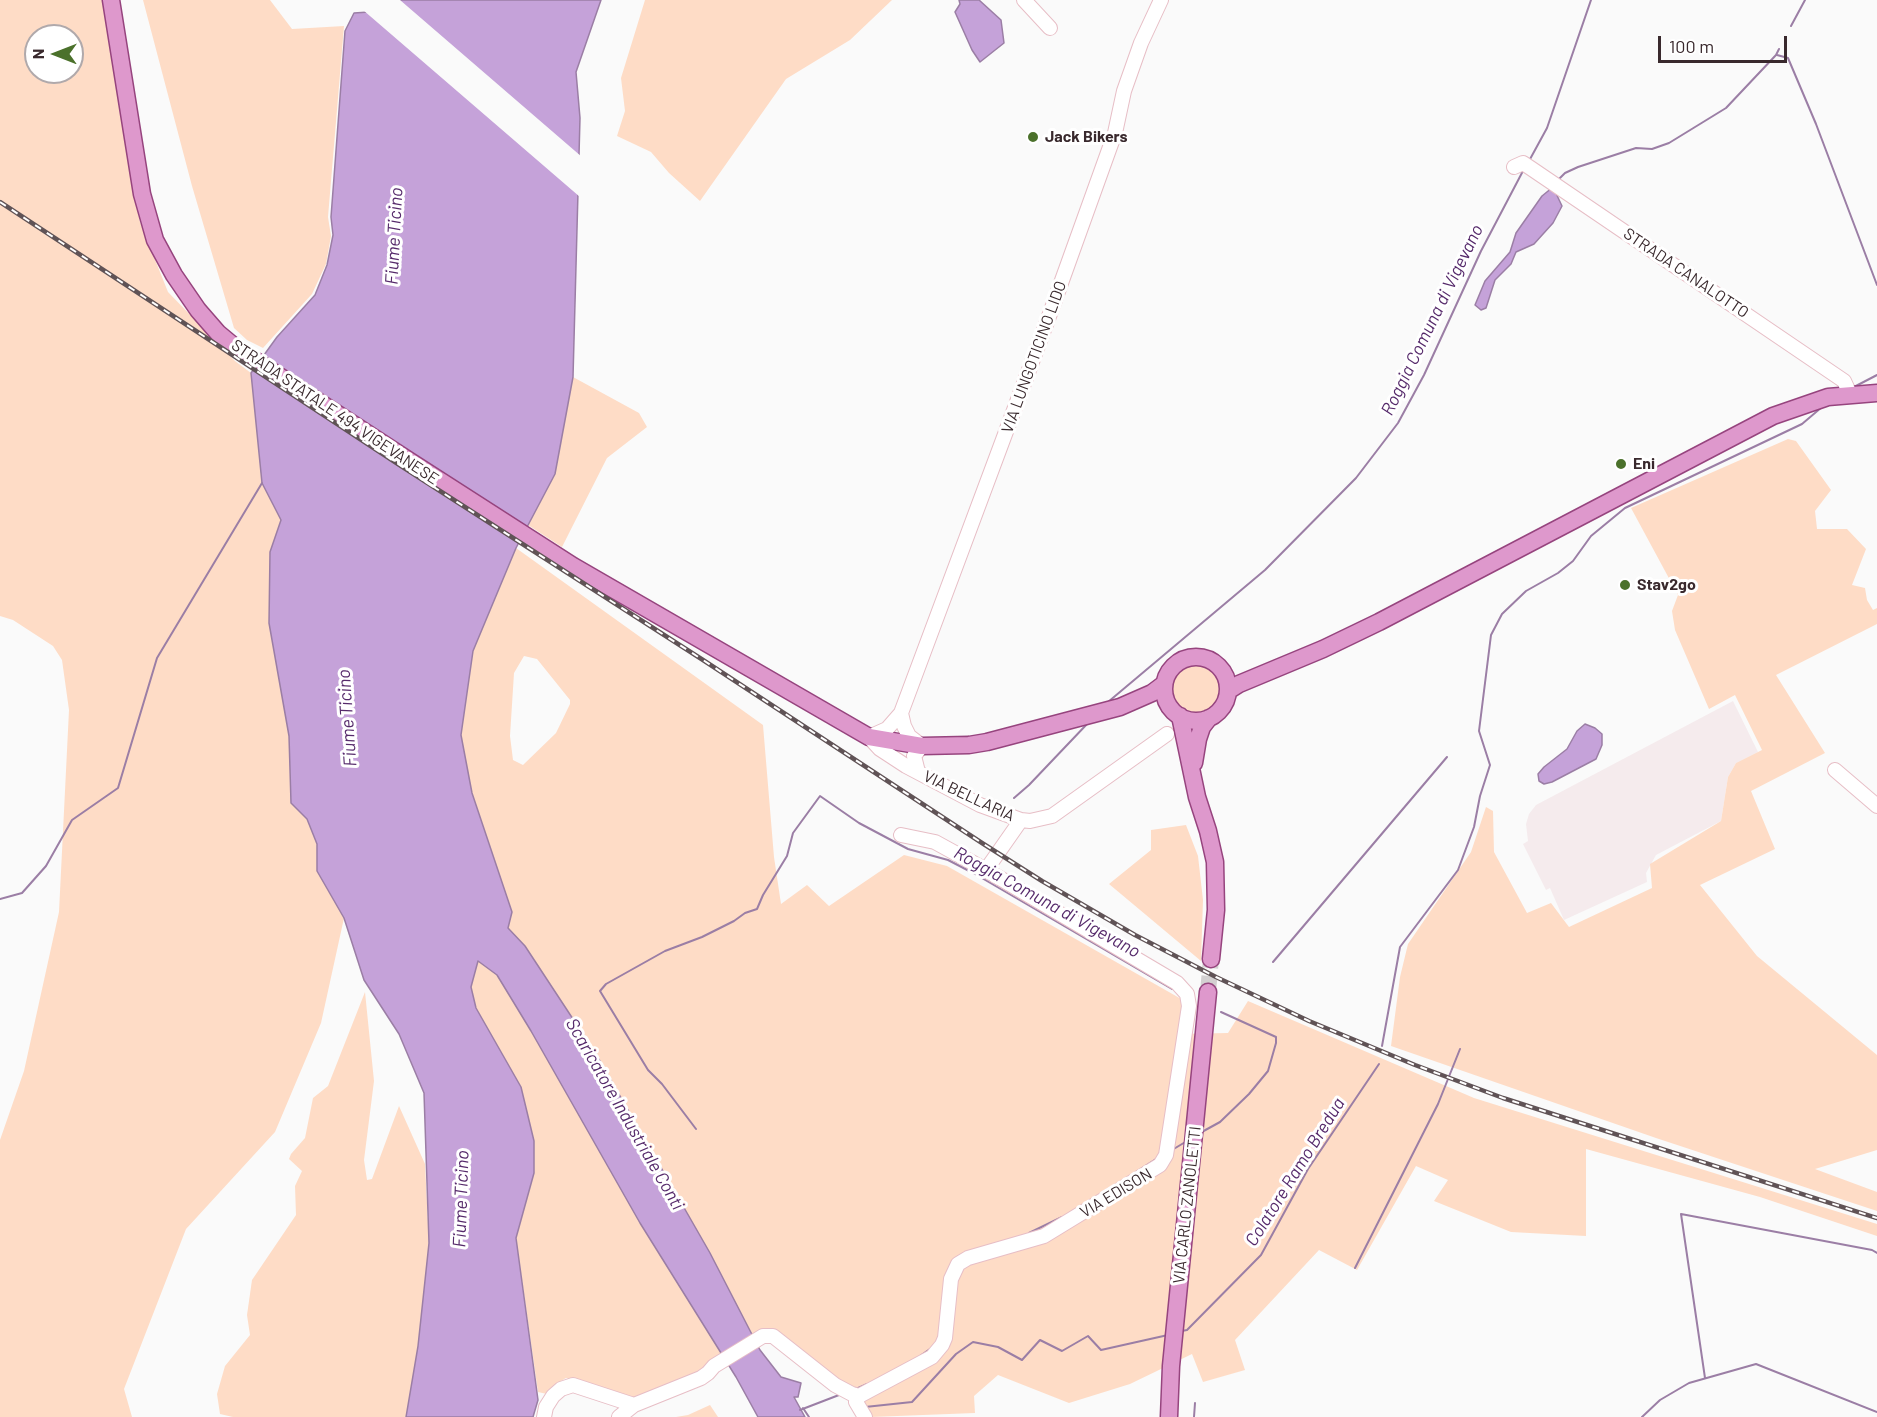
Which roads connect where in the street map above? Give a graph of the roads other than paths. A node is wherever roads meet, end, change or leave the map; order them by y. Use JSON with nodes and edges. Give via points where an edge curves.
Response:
{"nodes":[{"id":1,"x":111,"y":0,"type":"edge"},
{"id":2,"x":1024,"y":0,"type":"edge"},
{"id":3,"x":1161,"y":0,"type":"edge"},
{"id":4,"x":1050,"y":28,"type":"dead end"},
{"id":5,"x":1522,"y":166,"type":"dead end"},
{"id":6,"x":1845,"y":393,"type":"junction"},
{"id":7,"x":1877,"y":393,"type":"edge"},
{"id":8,"x":1296,"y":660,"type":"junction"},
{"id":9,"x":1220,"y":668,"type":"junction"},
{"id":10,"x":1164,"y":684,"type":"junction"},
{"id":11,"x":1228,"y":691,"type":"junction"},
{"id":12,"x":1120,"y":707,"type":"junction"},
{"id":13,"x":901,"y":713,"type":"junction"},
{"id":14,"x":1176,"y":713,"type":"junction"},
{"id":15,"x":1209,"y":718,"type":"junction"},
{"id":16,"x":1167,"y":734,"type":"dead end"},
{"id":17,"x":869,"y":736,"type":"junction"},
{"id":18,"x":917,"y":746,"type":"junction"},
{"id":19,"x":912,"y":769,"type":"junction"},
{"id":20,"x":1835,"y":770,"type":"dead end"},
{"id":21,"x":1194,"y":778,"type":"junction"},
{"id":22,"x":1877,"y":806,"type":"edge"},
{"id":23,"x":1021,"y":820,"type":"junction"},
{"id":24,"x":901,"y":835,"type":"dead end"},
{"id":25,"x":986,"y":870,"type":"junction"},
{"id":26,"x":1211,"y":959,"type":"tunnel mouth"},
{"id":27,"x":1208,"y":992,"type":"tunnel mouth"},
{"id":28,"x":851,"y":1393,"type":"junction"},
{"id":29,"x":634,"y":1405,"type":"junction"},
{"id":30,"x":544,"y":1417,"type":"edge"},
{"id":31,"x":619,"y":1417,"type":"edge"},
{"id":32,"x":865,"y":1417,"type":"edge"},
{"id":33,"x":1169,"y":1417,"type":"edge"}],
"edges":[{"from":1,"to":17,"type":"main road","name":"STRADA STATALE 494 VIGEVANESE","via":[[142,194],[155,240],[174,275],[218,333],[540,546]]},
{"from":2,"to":4,"type":"street"},
{"from":3,"to":13,"type":"street","name":"VIA LUNGOTICINO LIDO","via":[[1141,43],[1124,91],[1115,133]]},
{"from":5,"to":6,"type":"street","name":"STRADA CANALOTTO","via":[[1844,381]]},
{"from":6,"to":7,"type":"main road"},
{"from":6,"to":8,"type":"main road","via":[[1773,416],[1379,622]]},
{"from":8,"to":9,"type":"main road","via":[[1244,672]]},
{"from":8,"to":11,"type":"main road"},
{"from":9,"to":10,"type":"main road","via":[[1205,658],[1187,658],[1173,666]]},
{"from":9,"to":11,"type":"main road"},
{"from":10,"to":12,"type":"main road"},
{"from":10,"to":14,"type":"main road","via":[[1164,693]]},
{"from":11,"to":15,"type":"main road","via":[[1222,707]]},
{"from":12,"to":14,"type":"main road","via":[[1154,704]]},
{"from":12,"to":18,"type":"main road","name":"STRADA STATALE 494 VIGEVANESE","via":[[987,742]]},
{"from":13,"to":17,"type":"street","via":[[886,729]]},
{"from":13,"to":18,"type":"street"},
{"from":14,"to":15,"type":"main road","via":[[1194,721]]},
{"from":14,"to":21,"type":"main road"},
{"from":15,"to":21,"type":"main road","via":[[1198,739]]},
{"from":16,"to":23,"type":"street","name":"VIA BELLARIA","via":[[1052,816]]},
{"from":17,"to":18,"type":"main road","name":"STRADA STATALE 494 VIGEVANESE"},
{"from":17,"to":19,"type":"street","via":[[880,749]]},
{"from":18,"to":19,"type":"street","name":"VIA BELLARIA"},
{"from":19,"to":23,"type":"street","name":"VIA BELLARIA","via":[[980,805]]},
{"from":20,"to":22,"type":"street"},
{"from":21,"to":26,"type":"main road","via":[[1215,861]]},
{"from":23,"to":25,"type":"street"},
{"from":24,"to":25,"type":"street","name":"VIA EDISON","via":[[935,842]]},
{"from":25,"to":28,"type":"street","name":"VIA EDISON","via":[[1177,983],[1187,994],[1189,1006],[1167,1152],[1160,1165],[1044,1236],[958,1264],[951,1279],[942,1345],[932,1357]]},
{"from":27,"to":33,"type":"main road","name":"VIA CARLO ZANOLETTI"},
{"from":28,"to":29,"type":"street","via":[[825,1378],[773,1336],[763,1336],[692,1382]]},
{"from":28,"to":32,"type":"street"},
{"from":29,"to":30,"type":"street","via":[[573,1385],[553,1396]]},
{"from":29,"to":31,"type":"street"}]}
